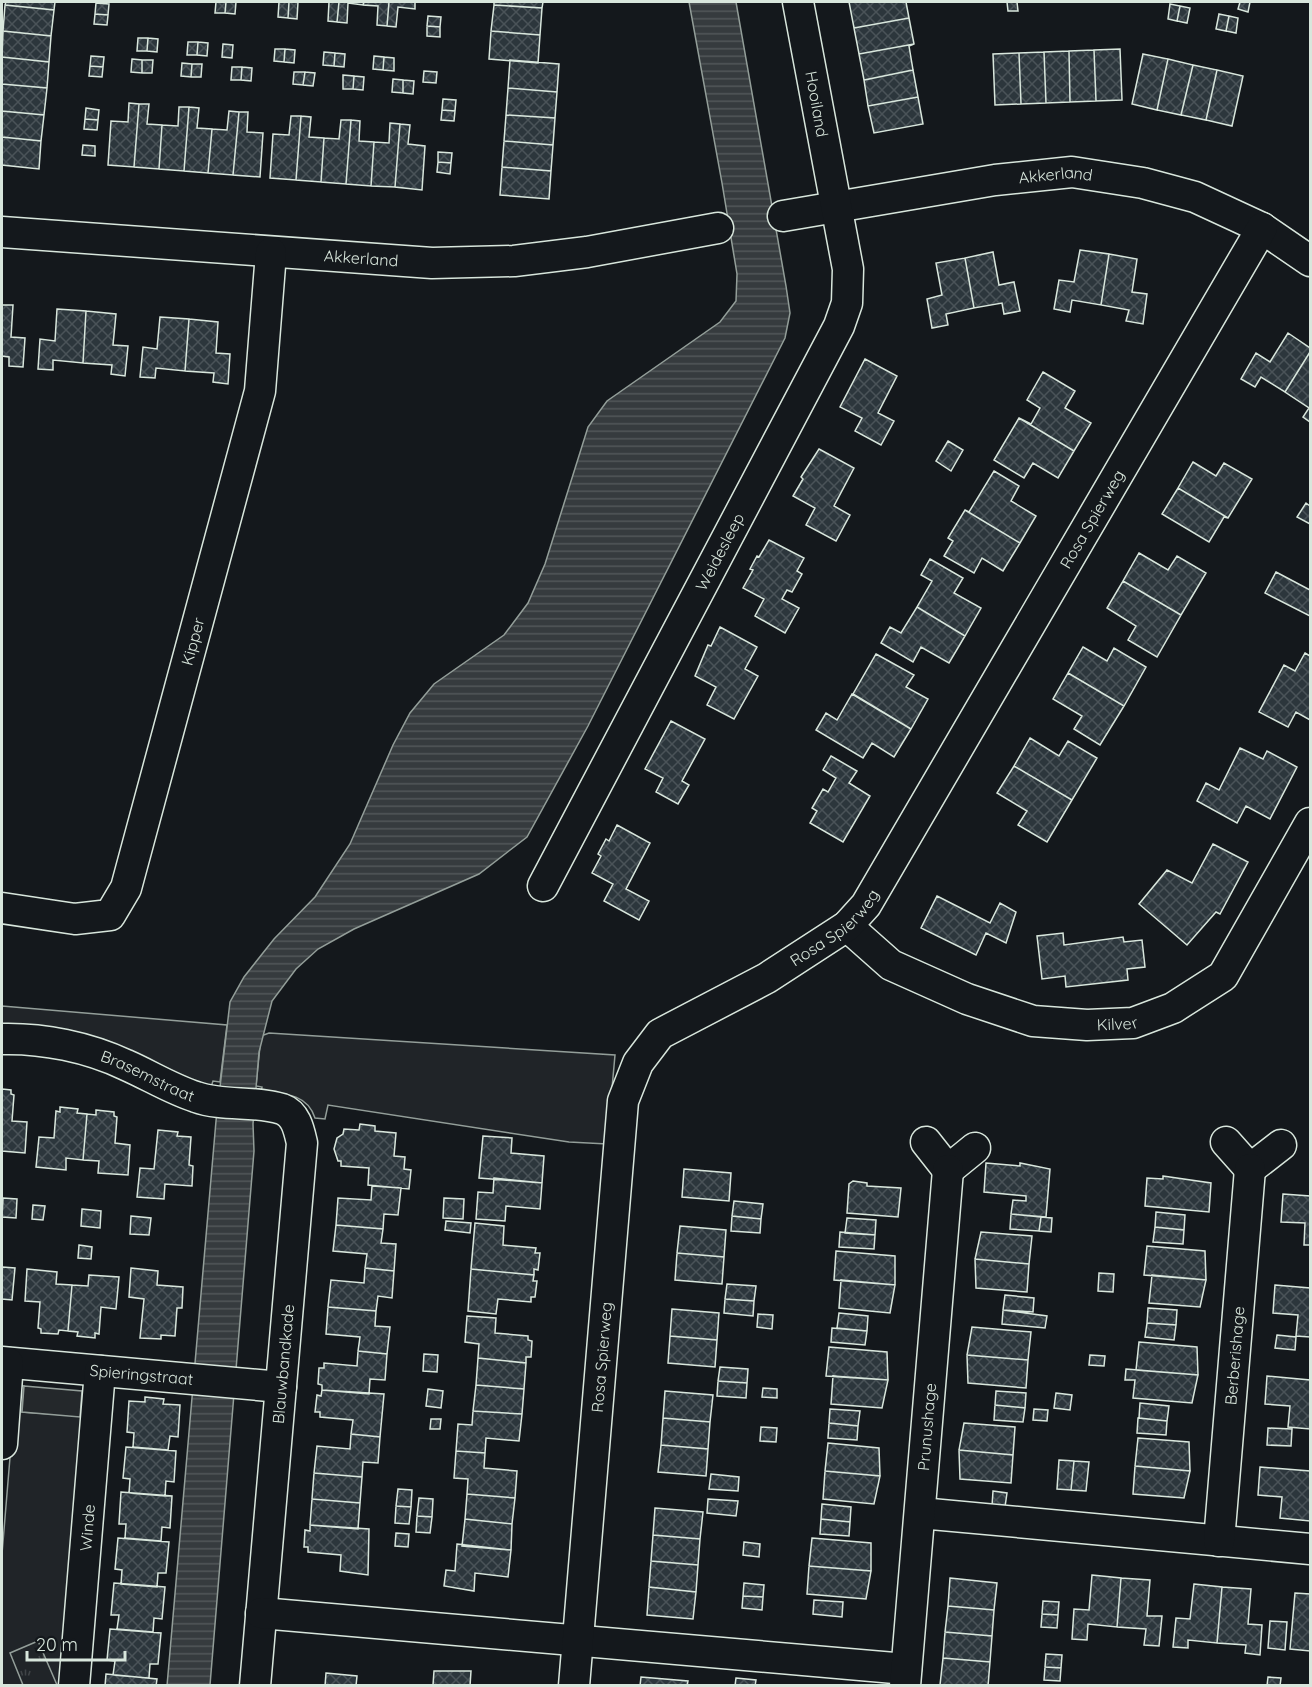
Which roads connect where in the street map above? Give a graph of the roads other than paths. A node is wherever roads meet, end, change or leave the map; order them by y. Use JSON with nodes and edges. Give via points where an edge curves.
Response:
{"nodes":[{"id":1,"x":798,"y":2,"type":"edge"},
{"id":2,"x":835,"y":207,"type":"junction"},
{"id":3,"x":783,"y":216,"type":"dead end"},
{"id":4,"x":718,"y":228,"type":"dead end"},
{"id":5,"x":1262,"y":228,"type":"junction"},
{"id":6,"x":2,"y":232,"type":"edge"},
{"id":7,"x":271,"y":253,"type":"junction"},
{"id":8,"x":1311,"y":261,"type":"edge"},
{"id":9,"x":1311,"y":823,"type":"edge"},
{"id":10,"x":543,"y":886,"type":"dead end"},
{"id":11,"x":2,"y":908,"type":"edge"},
{"id":12,"x":847,"y":926,"type":"junction"},
{"id":13,"x":2,"y":1039,"type":"edge"},
{"id":14,"x":292,"y":1116,"type":"joint"},
{"id":15,"x":926,"y":1142,"type":"dead end"},
{"id":16,"x":1226,"y":1142,"type":"dead end"},
{"id":17,"x":1281,"y":1145,"type":"dead end"},
{"id":18,"x":975,"y":1148,"type":"dead end"},
{"id":19,"x":1250,"y":1168,"type":"junction"},
{"id":20,"x":948,"y":1170,"type":"junction"},
{"id":21,"x":5,"y":1363,"type":"edge"},
{"id":22,"x":100,"y":1371,"type":"junction"},
{"id":23,"x":280,"y":1387,"type":"junction"},
{"id":24,"x":2,"y":1444,"type":"edge"},
{"id":25,"x":920,"y":1514,"type":"junction"},
{"id":26,"x":1219,"y":1541,"type":"junction"},
{"id":27,"x":1311,"y":1549,"type":"edge"},
{"id":28,"x":261,"y":1613,"type":"junction"},
{"id":29,"x":578,"y":1640,"type":"junction"},
{"id":30,"x":905,"y":1677,"type":"edge"},
{"id":31,"x":74,"y":1686,"type":"edge"},
{"id":32,"x":255,"y":1686,"type":"edge"},
{"id":33,"x":574,"y":1686,"type":"edge"}],
"edges":[{"from":1,"to":2,"type":"street","name":"Hooiland"},
{"from":2,"to":3,"type":"street","name":"Akkerland"},
{"from":2,"to":5,"type":"street","name":"Akkerland","via":[[995,180],[1072,172],[1143,183],[1195,197]]},
{"from":2,"to":10,"type":"street","name":"Weidesleep","via":[[848,269],[847,303],[839,326]]},
{"from":4,"to":7,"type":"street","name":"Akkerland","via":[[514,261],[432,263]]},
{"from":5,"to":8,"type":"street","name":"Akkerland"},
{"from":5,"to":12,"type":"street","name":"Rosa Spierweg","via":[[866,905]]},
{"from":6,"to":7,"type":"street","name":"Akkerland"},
{"from":7,"to":11,"type":"street","name":"Kipper","via":[[260,391],[126,888],[110,915],[75,919]]},
{"from":9,"to":12,"type":"street","name":"Kilver","via":[[1223,976],[1173,1008],[1133,1023],[1033,1021],[891,965]]},
{"from":12,"to":29,"type":"street","name":"Rosa Spierweg","via":[[767,978],[660,1034],[638,1063],[623,1101]]},
{"from":13,"to":14,"type":"street","name":"Brasemstraat","via":[[38,1040],[88,1052],[218,1103],[283,1109]]},
{"from":14,"to":23,"type":"street","name":"Blauwbandkade","via":[[302,1143]]},
{"from":15,"to":20,"type":"street"},
{"from":16,"to":19,"type":"street"},
{"from":17,"to":19,"type":"street"},
{"from":18,"to":20,"type":"street"},
{"from":19,"to":26,"type":"street","name":"Berberishage"},
{"from":20,"to":25,"type":"street","name":"Prunushage"},
{"from":21,"to":22,"type":"street","name":"Spieringstraat"},
{"from":21,"to":24,"type":"street"},
{"from":22,"to":23,"type":"street","name":"Spieringstraat"},
{"from":22,"to":31,"type":"street","name":"Winde"},
{"from":23,"to":28,"type":"street","name":"Blauwbandkade"},
{"from":25,"to":26,"type":"street"},
{"from":25,"to":30,"type":"street","name":"Prunushage"},
{"from":26,"to":27,"type":"street"},
{"from":28,"to":29,"type":"street"},
{"from":28,"to":32,"type":"street","name":"Blauwbandkade"},
{"from":29,"to":30,"type":"street"},
{"from":29,"to":33,"type":"street","name":"Rosa Spierweg"}]}
